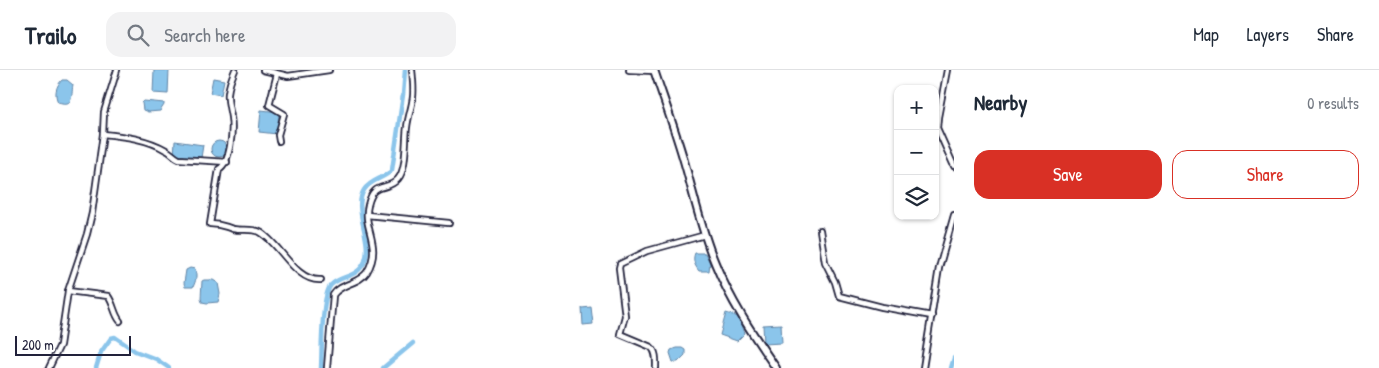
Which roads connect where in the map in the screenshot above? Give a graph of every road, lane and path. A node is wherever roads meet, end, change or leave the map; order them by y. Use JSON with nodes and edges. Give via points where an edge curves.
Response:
{"nodes":[{"id":1,"x":117,"y":70,"type":"edge"},
{"id":2,"x":234,"y":70,"type":"edge"},
{"id":3,"x":263,"y":70,"type":"edge"},
{"id":4,"x":329,"y":70,"type":"edge"},
{"id":5,"x":412,"y":70,"type":"edge"},
{"id":6,"x":630,"y":70,"type":"edge"},
{"id":7,"x":947,"y":70,"type":"edge"},
{"id":8,"x":654,"y":71,"type":"edge"},
{"id":9,"x":277,"y":74,"type":"junction"},
{"id":10,"x":103,"y":134,"type":"junction"},
{"id":11,"x":279,"y":141,"type":"dead end"},
{"id":12,"x":226,"y":162,"type":"junction"},
{"id":13,"x":954,"y":166,"type":"edge"},
{"id":14,"x":367,"y":214,"type":"junction"},
{"id":15,"x":954,"y":215,"type":"edge"},
{"id":16,"x":449,"y":223,"type":"dead end"},
{"id":17,"x":820,"y":230,"type":"dead end"},
{"id":18,"x":705,"y":235,"type":"junction"},
{"id":19,"x":320,"y":280,"type":"dead end"},
{"id":20,"x":68,"y":291,"type":"junction"},
{"id":21,"x":932,"y":316,"type":"junction"},
{"id":22,"x":120,"y":321,"type":"dead end"},
{"id":23,"x":49,"y":368,"type":"edge"},
{"id":24,"x":327,"y":368,"type":"edge"},
{"id":25,"x":656,"y":368,"type":"edge"},
{"id":26,"x":776,"y":368,"type":"edge"},
{"id":27,"x":924,"y":368,"type":"edge"}],
"edges":[{"from":1,"to":10,"type":"street","via":[[104,112]]},
{"from":2,"to":12,"type":"street","via":[[228,94],[232,128]]},
{"from":3,"to":9,"type":"street"},
{"from":4,"to":9,"type":"street","via":[[293,76]]},
{"from":5,"to":14,"type":"street","via":[[413,96],[403,168],[398,179],[375,191]]},
{"from":6,"to":8,"type":"street"},
{"from":7,"to":13,"type":"street","via":[[937,128]]},
{"from":8,"to":18,"type":"street","via":[[670,114]]},
{"from":9,"to":11,"type":"street","via":[[269,105],[284,114]]},
{"from":10,"to":12,"type":"street","via":[[141,140],[168,150],[179,160]]},
{"from":10,"to":20,"type":"street","via":[[90,220]]},
{"from":12,"to":19,"type":"street","via":[[216,178],[210,224],[260,232],[303,275]]},
{"from":14,"to":16,"type":"street"},
{"from":14,"to":24,"type":"street","via":[[374,245],[372,259],[364,276],[333,295]]},
{"from":15,"to":21,"type":"street","via":[[939,268]]},
{"from":17,"to":21,"type":"street","via":[[825,262],[839,296]]},
{"from":18,"to":25,"type":"street","via":[[647,251],[620,264],[625,316],[620,334],[651,347],[656,357]]},
{"from":18,"to":26,"type":"street","via":[[720,276],[756,340]]},
{"from":20,"to":22,"type":"street","via":[[108,296]]},
{"from":20,"to":23,"type":"street","via":[[62,340]]},
{"from":21,"to":27,"type":"street"}]}
